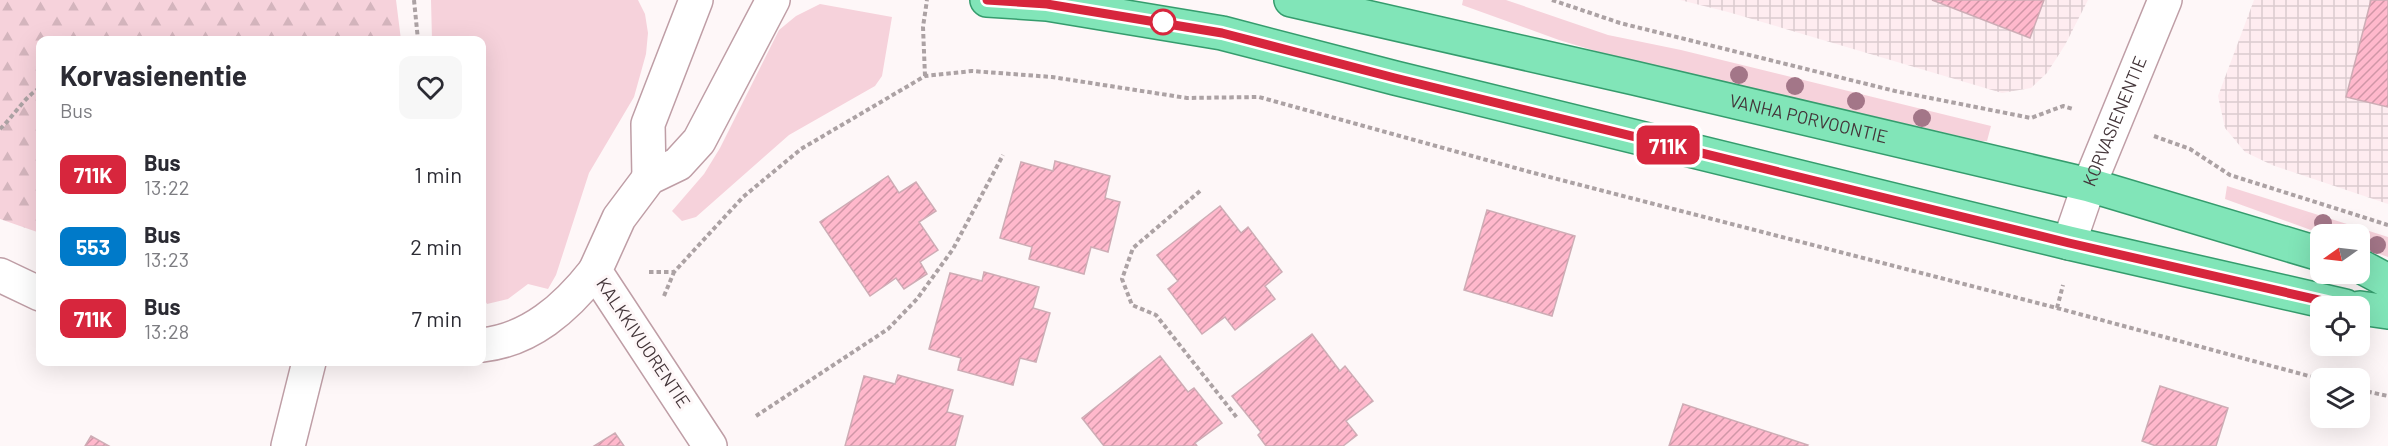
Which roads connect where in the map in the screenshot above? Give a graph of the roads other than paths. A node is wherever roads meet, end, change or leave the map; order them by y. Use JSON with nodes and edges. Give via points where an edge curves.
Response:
{"nodes":[{"id":1,"x":696,"y":0,"type":"edge"},
{"id":2,"x":772,"y":0,"type":"edge"},
{"id":3,"x":987,"y":0,"type":"edge"},
{"id":4,"x":1291,"y":0,"type":"edge"},
{"id":5,"x":2165,"y":0,"type":"edge"},
{"id":6,"x":649,"y":178,"type":"junction"},
{"id":7,"x":2089,"y":185,"type":"junction"},
{"id":8,"x":2069,"y":243,"type":"junction"},
{"id":9,"x":2310,"y":251,"type":"edge"},
{"id":10,"x":595,"y":270,"type":"junction"},
{"id":11,"x":2370,"y":271,"type":"edge"},
{"id":12,"x":0,"y":275,"type":"edge"},
{"id":13,"x":2388,"y":280,"type":"edge"},
{"id":14,"x":36,"y":292,"type":"edge"},
{"id":15,"x":2310,"y":298,"type":"edge"},
{"id":16,"x":2370,"y":309,"type":"edge"},
{"id":17,"x":2388,"y":312,"type":"edge"},
{"id":18,"x":486,"y":345,"type":"edge"},
{"id":19,"x":308,"y":366,"type":"edge"},
{"id":20,"x":288,"y":446,"type":"edge"},
{"id":21,"x":711,"y":446,"type":"edge"}],
"edges":[{"from":1,"to":6,"type":"street","via":[[648,124]]},
{"from":2,"to":6,"type":"street","name":"KALKKIVUORENTIE","via":[[699,141],[678,164]]},
{"from":3,"to":8,"type":"main road","via":[[1047,4],[1222,33]]},
{"from":4,"to":7,"type":"main road","name":"VANHA PORVOONTIE"},
{"from":5,"to":7,"type":"street","name":"KORVASIENENTIE"},
{"from":6,"to":10,"type":"street","name":"KALKKIVUORENTIE","via":[[620,218]]},
{"from":7,"to":8,"type":"street","name":"KORVASIENENTIE"},
{"from":7,"to":9,"type":"main road","name":"VANHA PORVOONTIE"},
{"from":8,"to":15,"type":"main road"},
{"from":10,"to":18,"type":"street","via":[[573,298],[545,321],[501,343]]},
{"from":10,"to":21,"type":"street","name":"KALKKIVUORENTIE"},
{"from":11,"to":13,"type":"main road"},
{"from":12,"to":14,"type":"street"},
{"from":16,"to":17,"type":"main road"},
{"from":19,"to":20,"type":"street"}]}
